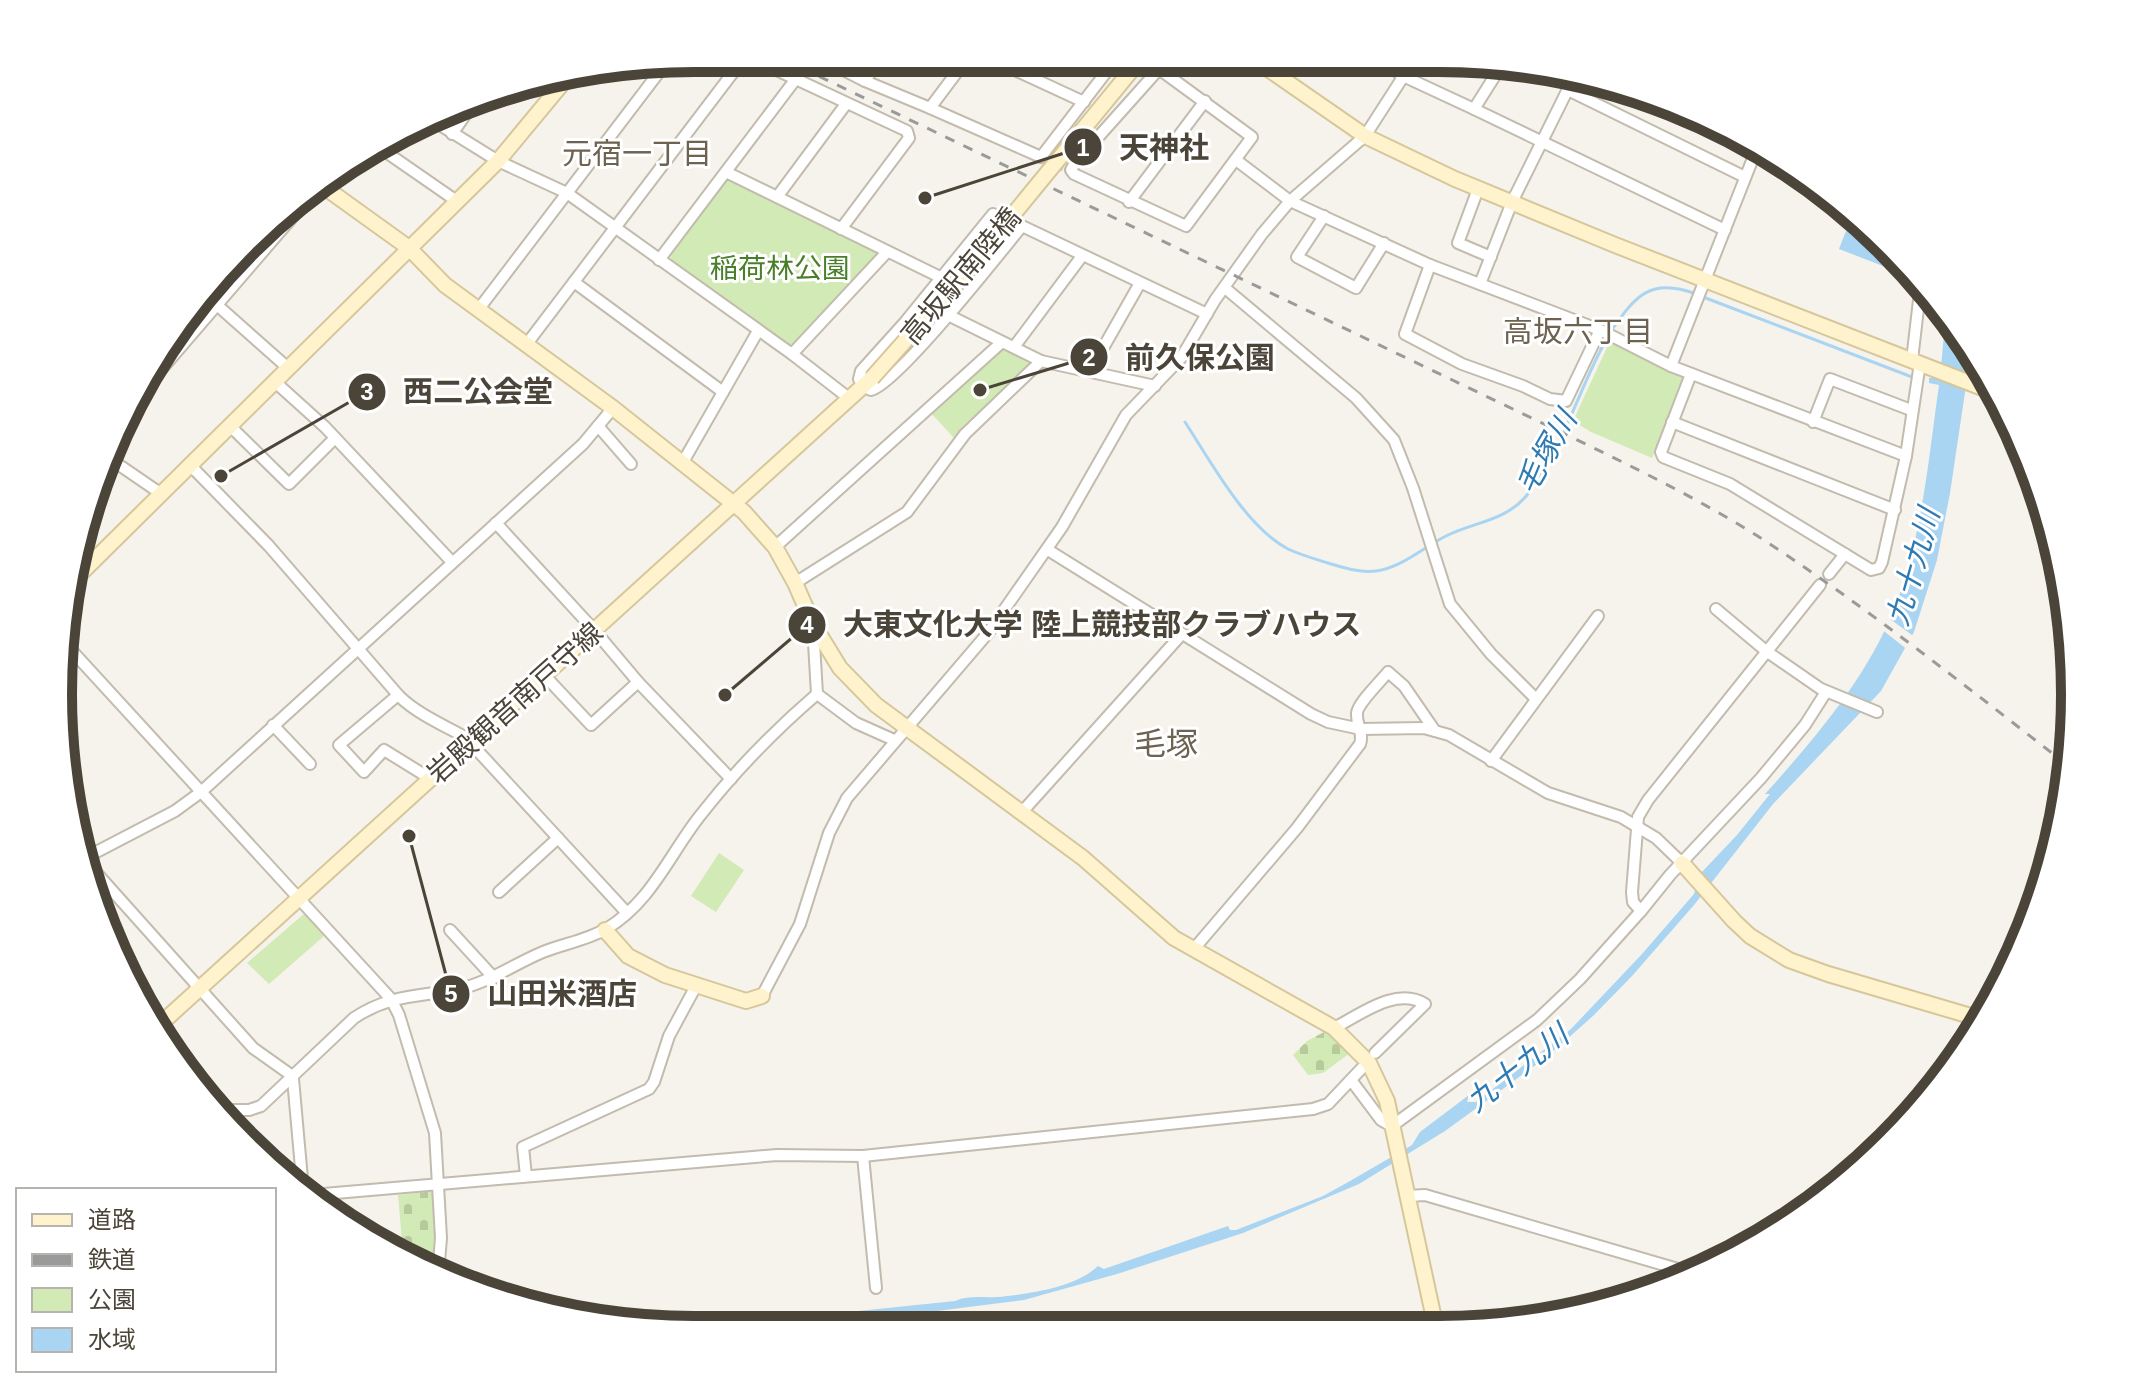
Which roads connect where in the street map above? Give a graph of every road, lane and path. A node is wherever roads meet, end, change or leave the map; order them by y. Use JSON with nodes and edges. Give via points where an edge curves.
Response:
{"nodes":[{"id":1,"x":734,"y":72,"type":"edge"},
{"id":2,"x":779,"y":72,"type":"edge"},
{"id":3,"x":847,"y":72,"type":"edge"},
{"id":4,"x":871,"y":72,"type":"edge"},
{"id":5,"x":957,"y":72,"type":"edge"},
{"id":6,"x":1019,"y":72,"type":"edge"},
{"id":7,"x":1106,"y":72,"type":"edge"},
{"id":8,"x":1130,"y":72,"type":"edge"},
{"id":9,"x":1153,"y":72,"type":"edge"},
{"id":10,"x":1167,"y":72,"type":"edge"},
{"id":11,"x":1271,"y":72,"type":"edge"},
{"id":12,"x":1397,"y":72,"type":"edge"},
{"id":13,"x":1406,"y":72,"type":"edge"},
{"id":14,"x":658,"y":73,"type":"edge"},
{"id":15,"x":1496,"y":75,"type":"edge"},
{"id":16,"x":1403,"y":76,"type":"junction"},
{"id":17,"x":795,"y":80,"type":"junction"},
{"id":18,"x":865,"y":81,"type":"junction"},
{"id":19,"x":1570,"y":86,"type":"edge"},
{"id":20,"x":559,"y":87,"type":"edge"},
{"id":21,"x":1568,"y":90,"type":"junction"},
{"id":22,"x":1205,"y":101,"type":"junction"},
{"id":23,"x":1084,"y":102,"type":"junction"},
{"id":24,"x":846,"y":104,"type":"junction"},
{"id":25,"x":930,"y":108,"type":"junction"},
{"id":26,"x":1474,"y":109,"type":"junction"},
{"id":27,"x":465,"y":116,"type":"edge"},
{"id":28,"x":441,"y":126,"type":"edge"},
{"id":29,"x":452,"y":134,"type":"junction"},
{"id":30,"x":1365,"y":136,"type":"junction"},
{"id":31,"x":1542,"y":142,"type":"junction"},
{"id":32,"x":387,"y":153,"type":"edge"},
{"id":33,"x":1753,"y":157,"type":"edge"},
{"id":34,"x":1236,"y":160,"type":"junction"},
{"id":35,"x":498,"y":161,"type":"junction"},
{"id":36,"x":726,"y":172,"type":"junction"},
{"id":37,"x":1745,"y":177,"type":"junction"},
{"id":38,"x":1478,"y":189,"type":"junction"},
{"id":39,"x":330,"y":190,"type":"edge"},
{"id":40,"x":567,"y":193,"type":"junction"},
{"id":41,"x":777,"y":197,"type":"junction"},
{"id":42,"x":1290,"y":201,"type":"junction"},
{"id":43,"x":458,"y":202,"type":"junction"},
{"id":44,"x":1129,"y":202,"type":"junction"},
{"id":45,"x":1512,"y":202,"type":"junction"},
{"id":46,"x":993,"y":214,"type":"dead end"},
{"id":47,"x":1324,"y":216,"type":"junction"},
{"id":48,"x":616,"y":229,"type":"junction"},
{"id":49,"x":841,"y":229,"type":"junction"},
{"id":50,"x":1725,"y":230,"type":"junction"},
{"id":51,"x":1384,"y":243,"type":"junction"},
{"id":52,"x":261,"y":248,"type":"edge"},
{"id":53,"x":409,"y":248,"type":"junction"},
{"id":54,"x":887,"y":252,"type":"junction"},
{"id":55,"x":1082,"y":256,"type":"junction"},
{"id":56,"x":1491,"y":257,"type":"junction"},
{"id":57,"x":659,"y":260,"type":"junction"},
{"id":58,"x":1430,"y":265,"type":"junction"},
{"id":59,"x":942,"y":278,"type":"junction"},
{"id":60,"x":1705,"y":278,"type":"junction"},
{"id":61,"x":574,"y":282,"type":"junction"},
{"id":62,"x":1140,"y":283,"type":"junction"},
{"id":63,"x":1480,"y":284,"type":"junction"},
{"id":64,"x":1225,"y":288,"type":"junction"},
{"id":65,"x":1921,"y":301,"type":"edge"},
{"id":66,"x":217,"y":305,"type":"junction"},
{"id":67,"x":478,"y":310,"type":"junction"},
{"id":68,"x":1207,"y":314,"type":"junction"},
{"id":69,"x":948,"y":315,"type":"junction"},
{"id":70,"x":1600,"y":330,"type":"junction"},
{"id":71,"x":758,"y":331,"type":"junction"},
{"id":72,"x":1002,"y":342,"type":"junction"},
{"id":73,"x":526,"y":345,"type":"junction"},
{"id":74,"x":1014,"y":347,"type":"junction"},
{"id":75,"x":792,"y":354,"type":"junction"},
{"id":76,"x":169,"y":360,"type":"edge"},
{"id":77,"x":1041,"y":361,"type":"junction"},
{"id":78,"x":1920,"y":363,"type":"junction"},
{"id":79,"x":1671,"y":366,"type":"junction"},
{"id":80,"x":288,"y":368,"type":"junction"},
{"id":81,"x":1090,"y":371,"type":"junction"},
{"id":82,"x":1691,"y":374,"type":"junction"},
{"id":83,"x":274,"y":381,"type":"junction"},
{"id":84,"x":868,"y":382,"type":"junction"},
{"id":85,"x":1155,"y":386,"type":"junction"},
{"id":86,"x":1980,"y":387,"type":"edge"},
{"id":87,"x":723,"y":392,"type":"junction"},
{"id":88,"x":850,"y":399,"type":"junction"},
{"id":89,"x":613,"y":408,"type":"junction"},
{"id":90,"x":1911,"y":410,"type":"junction"},
{"id":91,"x":1672,"y":422,"type":"junction"},
{"id":92,"x":1813,"y":422,"type":"junction"},
{"id":93,"x":229,"y":425,"type":"junction"},
{"id":94,"x":598,"y":426,"type":"junction"},
{"id":95,"x":335,"y":438,"type":"junction"},
{"id":96,"x":1906,"y":456,"type":"junction"},
{"id":97,"x":683,"y":462,"type":"junction"},
{"id":98,"x":116,"y":463,"type":"edge"},
{"id":99,"x":189,"y":464,"type":"junction"},
{"id":100,"x":631,"y":464,"type":"dead end"},
{"id":101,"x":160,"y":493,"type":"junction"},
{"id":102,"x":735,"y":505,"type":"junction"},
{"id":103,"x":1895,"y":510,"type":"junction"},
{"id":104,"x":496,"y":523,"type":"junction"},
{"id":105,"x":775,"y":547,"type":"junction"},
{"id":106,"x":1048,"y":550,"type":"junction"},
{"id":107,"x":1845,"y":554,"type":"junction"},
{"id":108,"x":452,"y":562,"type":"junction"},
{"id":109,"x":85,"y":569,"type":"edge"},
{"id":110,"x":1829,"y":574,"type":"dead end"},
{"id":111,"x":795,"y":583,"type":"junction"},
{"id":112,"x":1820,"y":585,"type":"dead end"},
{"id":113,"x":1716,"y":609,"type":"dead end"},
{"id":114,"x":1598,"y":616,"type":"dead end"},
{"id":115,"x":813,"y":624,"type":"junction"},
{"id":116,"x":595,"y":631,"type":"junction"},
{"id":117,"x":1181,"y":635,"type":"junction"},
{"id":118,"x":358,"y":647,"type":"junction"},
{"id":119,"x":1766,"y":651,"type":"junction"},
{"id":120,"x":73,"y":652,"type":"edge"},
{"id":121,"x":545,"y":676,"type":"junction"},
{"id":122,"x":638,"y":682,"type":"junction"},
{"id":123,"x":1829,"y":693,"type":"junction"},
{"id":124,"x":817,"y":694,"type":"junction"},
{"id":125,"x":398,"y":695,"type":"junction"},
{"id":126,"x":1535,"y":698,"type":"junction"},
{"id":127,"x":1875,"y":711,"type":"dead end"},
{"id":128,"x":273,"y":725,"type":"junction"},
{"id":129,"x":907,"y":725,"type":"junction"},
{"id":130,"x":1361,"y":729,"type":"junction"},
{"id":131,"x":1435,"y":731,"type":"junction"},
{"id":132,"x":894,"y":740,"type":"junction"},
{"id":133,"x":471,"y":744,"type":"junction"},
{"id":134,"x":1491,"y":761,"type":"junction"},
{"id":135,"x":310,"y":764,"type":"dead end"},
{"id":136,"x":431,"y":779,"type":"junction"},
{"id":137,"x":731,"y":779,"type":"junction"},
{"id":138,"x":201,"y":792,"type":"junction"},
{"id":139,"x":1022,"y":812,"type":"junction"},
{"id":140,"x":1638,"y":827,"type":"junction"},
{"id":141,"x":558,"y":838,"type":"junction"},
{"id":142,"x":93,"y":854,"type":"edge"},
{"id":143,"x":1683,"y":864,"type":"junction"},
{"id":144,"x":101,"y":880,"type":"edge"},
{"id":145,"x":499,"y":892,"type":"dead end"},
{"id":146,"x":298,"y":900,"type":"junction"},
{"id":147,"x":1641,"y":911,"type":"junction"},
{"id":148,"x":627,"y":913,"type":"junction"},
{"id":149,"x":450,"y":930,"type":"dead end"},
{"id":150,"x":605,"y":930,"type":"junction"},
{"id":151,"x":1193,"y":950,"type":"junction"},
{"id":152,"x":494,"y":978,"type":"junction"},
{"id":153,"x":696,"y":986,"type":"junction"},
{"id":154,"x":201,"y":988,"type":"junction"},
{"id":155,"x":762,"y":996,"type":"joint"},
{"id":156,"x":391,"y":999,"type":"junction"},
{"id":157,"x":1971,"y":1016,"type":"edge"},
{"id":158,"x":165,"y":1020,"type":"edge"},
{"id":159,"x":1334,"y":1028,"type":"junction"},
{"id":160,"x":1375,"y":1053,"type":"dead end"},
{"id":161,"x":1362,"y":1068,"type":"dead end"},
{"id":162,"x":291,"y":1075,"type":"junction"},
{"id":163,"x":1351,"y":1080,"type":"junction"},
{"id":164,"x":232,"y":1110,"type":"edge"},
{"id":165,"x":1393,"y":1129,"type":"junction"},
{"id":166,"x":863,"y":1156,"type":"junction"},
{"id":167,"x":302,"y":1176,"type":"edge"},
{"id":168,"x":526,"y":1176,"type":"junction"},
{"id":169,"x":440,"y":1184,"type":"junction"},
{"id":170,"x":325,"y":1194,"type":"edge"},
{"id":171,"x":1407,"y":1196,"type":"junction"},
{"id":172,"x":439,"y":1261,"type":"edge"},
{"id":173,"x":1677,"y":1269,"type":"edge"},
{"id":174,"x":876,"y":1288,"type":"dead end"},
{"id":175,"x":1433,"y":1316,"type":"edge"}],
"edges":[{"from":1,"to":48,"type":"street"},
{"from":2,"to":17,"type":"street"},
{"from":3,"to":18,"type":"street"},
{"from":4,"to":18,"type":"street"},
{"from":5,"to":25,"type":"street"},
{"from":6,"to":23,"type":"street"},
{"from":7,"to":23,"type":"street"},
{"from":8,"to":84,"type":"street","name":"高坂駅南陸橋","bridge":true},
{"from":9,"to":44,"type":"street","via":[[1071,170]]},
{"from":10,"to":22,"type":"street"},
{"from":11,"to":30,"type":"street"},
{"from":12,"to":16,"type":"street"},
{"from":13,"to":16,"type":"street"},
{"from":14,"to":40,"type":"street"},
{"from":15,"to":26,"type":"street"},
{"from":16,"to":26,"type":"street"},
{"from":16,"to":30,"type":"street"},
{"from":17,"to":24,"type":"street"},
{"from":17,"to":36,"type":"street"},
{"from":18,"to":25,"type":"street"},
{"from":19,"to":21,"type":"street"},
{"from":20,"to":35,"type":"street"},
{"from":21,"to":31,"type":"street"},
{"from":21,"to":37,"type":"street"},
{"from":22,"to":34,"type":"street","via":[[1252,137]]},
{"from":22,"to":44,"type":"street"},
{"from":23,"to":25,"type":"street","via":[[1041,157]]},
{"from":24,"to":41,"type":"street"},
{"from":24,"to":49,"type":"street","via":[[907,131],[909,138]]},
{"from":26,"to":31,"type":"street"},
{"from":27,"to":29,"type":"street"},
{"from":28,"to":29,"type":"street"},
{"from":29,"to":35,"type":"street"},
{"from":30,"to":38,"type":"street"},
{"from":30,"to":42,"type":"street"},
{"from":31,"to":45,"type":"street"},
{"from":31,"to":50,"type":"street"},
{"from":32,"to":43,"type":"street"},
{"from":33,"to":37,"type":"street"},
{"from":34,"to":42,"type":"street"},
{"from":34,"to":44,"type":"street","via":[[1186,226]]},
{"from":35,"to":40,"type":"street"},
{"from":35,"to":43,"type":"street"},
{"from":36,"to":41,"type":"street"},
{"from":36,"to":57,"type":"street"},
{"from":37,"to":50,"type":"street"},
{"from":38,"to":45,"type":"street"},
{"from":38,"to":56,"type":"street","via":[[1458,243]]},
{"from":39,"to":53,"type":"street"},
{"from":40,"to":48,"type":"street"},
{"from":40,"to":67,"type":"street"},
{"from":41,"to":49,"type":"street"},
{"from":42,"to":47,"type":"street"},
{"from":42,"to":64,"type":"street"},
{"from":43,"to":53,"type":"street"},
{"from":45,"to":56,"type":"street"},
{"from":45,"to":60,"type":"street"},
{"from":46,"to":59,"type":"street"},
{"from":47,"to":51,"type":"street"},
{"from":47,"to":51,"type":"street","via":[[1297,257],[1356,288]]},
{"from":48,"to":57,"type":"street"},
{"from":48,"to":61,"type":"street"},
{"from":49,"to":54,"type":"street"},
{"from":50,"to":60,"type":"street"},
{"from":51,"to":58,"type":"street"},
{"from":52,"to":66,"type":"street"},
{"from":53,"to":67,"type":"street"},
{"from":53,"to":80,"type":"street"},
{"from":54,"to":59,"type":"street"},
{"from":54,"to":75,"type":"street"},
{"from":55,"to":62,"type":"street"},
{"from":55,"to":69,"type":"street","via":[[1022,226]]},
{"from":55,"to":74,"type":"street"},
{"from":56,"to":63,"type":"street"},
{"from":57,"to":71,"type":"street"},
{"from":58,"to":63,"type":"street"},
{"from":58,"to":70,"type":"street","via":[[1405,334],[1462,364],[1550,399],[1566,401]]},
{"from":59,"to":84,"type":"street","via":[[861,371],[859,379]]},
{"from":60,"to":78,"type":"street"},
{"from":60,"to":79,"type":"street"},
{"from":61,"to":73,"type":"street"},
{"from":61,"to":87,"type":"street"},
{"from":62,"to":68,"type":"street"},
{"from":62,"to":81,"type":"street"},
{"from":63,"to":70,"type":"street"},
{"from":64,"to":68,"type":"street"},
{"from":64,"to":126,"type":"street","via":[[1356,398],[1394,440],[1450,604]]},
{"from":65,"to":78,"type":"street"},
{"from":66,"to":76,"type":"street"},
{"from":66,"to":80,"type":"street"},
{"from":67,"to":73,"type":"street"},
{"from":68,"to":85,"type":"street","via":[[1181,358]]},
{"from":69,"to":72,"type":"street"},
{"from":69,"to":84,"type":"street","via":[[885,383],[871,390]]},
{"from":70,"to":79,"type":"street"},
{"from":71,"to":75,"type":"street"},
{"from":71,"to":87,"type":"street"},
{"from":72,"to":74,"type":"street"},
{"from":72,"to":105,"type":"street"},
{"from":73,"to":89,"type":"street"},
{"from":74,"to":77,"type":"street"},
{"from":75,"to":88,"type":"street"},
{"from":77,"to":81,"type":"street"},
{"from":77,"to":111,"type":"street","via":[[965,434],[907,512]]},
{"from":78,"to":86,"type":"street"},
{"from":78,"to":90,"type":"street"},
{"from":79,"to":82,"type":"street"},
{"from":80,"to":83,"type":"street"},
{"from":81,"to":85,"type":"street"},
{"from":82,"to":91,"type":"street"},
{"from":82,"to":92,"type":"street"},
{"from":83,"to":93,"type":"street"},
{"from":83,"to":95,"type":"street"},
{"from":84,"to":88,"type":"street","name":"岩殿観音南戸守線"},
{"from":85,"to":106,"type":"street","via":[[1113,434]]},
{"from":87,"to":97,"type":"street"},
{"from":88,"to":102,"type":"street","name":"岩殿観音南戸守線"},
{"from":89,"to":94,"type":"street"},
{"from":89,"to":97,"type":"street"},
{"from":90,"to":92,"type":"street","via":[[1830,379]]},
{"from":90,"to":96,"type":"street"},
{"from":91,"to":103,"type":"street"},
{"from":91,"to":107,"type":"street","via":[[1663,457],[1730,484]]},
{"from":92,"to":96,"type":"street"},
{"from":93,"to":95,"type":"street","via":[[289,484]]},
{"from":93,"to":99,"type":"street"},
{"from":94,"to":100,"type":"street"},
{"from":94,"to":104,"type":"street"},
{"from":95,"to":108,"type":"street"},
{"from":96,"to":103,"type":"street"},
{"from":97,"to":102,"type":"street"},
{"from":98,"to":101,"type":"street"},
{"from":99,"to":101,"type":"street"},
{"from":99,"to":118,"type":"street"},
{"from":101,"to":109,"type":"street"},
{"from":102,"to":105,"type":"street"},
{"from":102,"to":116,"type":"street","name":"岩殿観音南戸守線"},
{"from":103,"to":107,"type":"street","via":[[1879,568],[1871,570]]},
{"from":104,"to":108,"type":"street"},
{"from":104,"to":116,"type":"street"},
{"from":105,"to":111,"type":"street"},
{"from":106,"to":117,"type":"street"},
{"from":106,"to":129,"type":"street","via":[[988,633]]},
{"from":107,"to":110,"type":"street"},
{"from":108,"to":118,"type":"street"},
{"from":111,"to":115,"type":"street"},
{"from":112,"to":119,"type":"street"},
{"from":113,"to":119,"type":"street"},
{"from":114,"to":126,"type":"street"},
{"from":115,"to":124,"type":"street"},
{"from":115,"to":129,"type":"street","via":[[858,689]]},
{"from":116,"to":121,"type":"street","name":"岩殿観音南戸守線"},
{"from":116,"to":122,"type":"street"},
{"from":117,"to":130,"type":"street","via":[[1311,714]]},
{"from":117,"to":139,"type":"street"},
{"from":118,"to":125,"type":"street"},
{"from":118,"to":128,"type":"street"},
{"from":119,"to":123,"type":"street"},
{"from":119,"to":140,"type":"street","via":[[1648,800]]},
{"from":120,"to":138,"type":"street"},
{"from":121,"to":122,"type":"street","via":[[591,725]]},
{"from":121,"to":133,"type":"street","name":"岩殿観音南戸守線"},
{"from":122,"to":137,"type":"street"},
{"from":123,"to":127,"type":"street"},
{"from":123,"to":143,"type":"street"},
{"from":124,"to":132,"type":"street","via":[[856,723]]},
{"from":124,"to":137,"type":"street"},
{"from":125,"to":133,"type":"street"},
{"from":125,"to":136,"type":"street","via":[[339,745],[364,772],[384,750]]},
{"from":126,"to":134,"type":"street"},
{"from":128,"to":135,"type":"street"},
{"from":128,"to":138,"type":"street"},
{"from":129,"to":132,"type":"street"},
{"from":129,"to":139,"type":"street"},
{"from":130,"to":131,"type":"street"},
{"from":130,"to":131,"type":"street","via":[[1360,705],[1388,672]]},
{"from":130,"to":151,"type":"street","via":[[1360,744],[1297,828]]},
{"from":131,"to":134,"type":"street"},
{"from":132,"to":155,"type":"street","via":[[837,815],[800,924]]},
{"from":133,"to":136,"type":"street","name":"岩殿観音南戸守線"},
{"from":133,"to":141,"type":"street"},
{"from":134,"to":140,"type":"street","via":[[1548,793]]},
{"from":136,"to":146,"type":"street","name":"岩殿観音南戸守線"},
{"from":137,"to":148,"type":"street","via":[[694,823],[654,886]]},
{"from":138,"to":142,"type":"street"},
{"from":138,"to":146,"type":"street"},
{"from":139,"to":151,"type":"street"},
{"from":140,"to":143,"type":"street"},
{"from":140,"to":147,"type":"street","via":[[1632,892]]},
{"from":141,"to":145,"type":"street"},
{"from":141,"to":148,"type":"street"},
{"from":143,"to":147,"type":"street"},
{"from":143,"to":157,"type":"street","via":[[1750,936],[1789,960]]},
{"from":144,"to":154,"type":"street"},
{"from":146,"to":154,"type":"street","name":"岩殿観音南戸守線"},
{"from":146,"to":156,"type":"street"},
{"from":147,"to":165,"type":"street","via":[[1537,1020]]},
{"from":148,"to":150,"type":"street"},
{"from":149,"to":152,"type":"street"},
{"from":150,"to":152,"type":"street","via":[[541,953]]},
{"from":150,"to":153,"type":"street","via":[[628,956]]},
{"from":151,"to":159,"type":"street"},
{"from":152,"to":156,"type":"street"},
{"from":153,"to":155,"type":"street","via":[[746,1001]]},
{"from":153,"to":168,"type":"street","via":[[649,1089],[523,1147]]},
{"from":154,"to":158,"type":"street","name":"岩殿観音南戸守線"},
{"from":154,"to":162,"type":"street","via":[[253,1048]]},
{"from":156,"to":162,"type":"street","via":[[354,1018]]},
{"from":156,"to":169,"type":"street","via":[[435,1133]]},
{"from":159,"to":160,"type":"street","via":[[1386,1002],[1410,997],[1425,1004]]},
{"from":159,"to":165,"type":"street","via":[[1369,1063]]},
{"from":161,"to":163,"type":"street"},
{"from":162,"to":164,"type":"street","via":[[261,1106]]},
{"from":162,"to":167,"type":"street"},
{"from":163,"to":165,"type":"street"},
{"from":163,"to":166,"type":"street","via":[[1328,1104],[1313,1109]]},
{"from":165,"to":171,"type":"street"},
{"from":166,"to":168,"type":"street","via":[[777,1155]]},
{"from":166,"to":174,"type":"street"},
{"from":168,"to":169,"type":"street"},
{"from":169,"to":170,"type":"street"},
{"from":169,"to":172,"type":"street"},
{"from":171,"to":173,"type":"street","via":[[1425,1195]]},
{"from":171,"to":175,"type":"street"}]}
